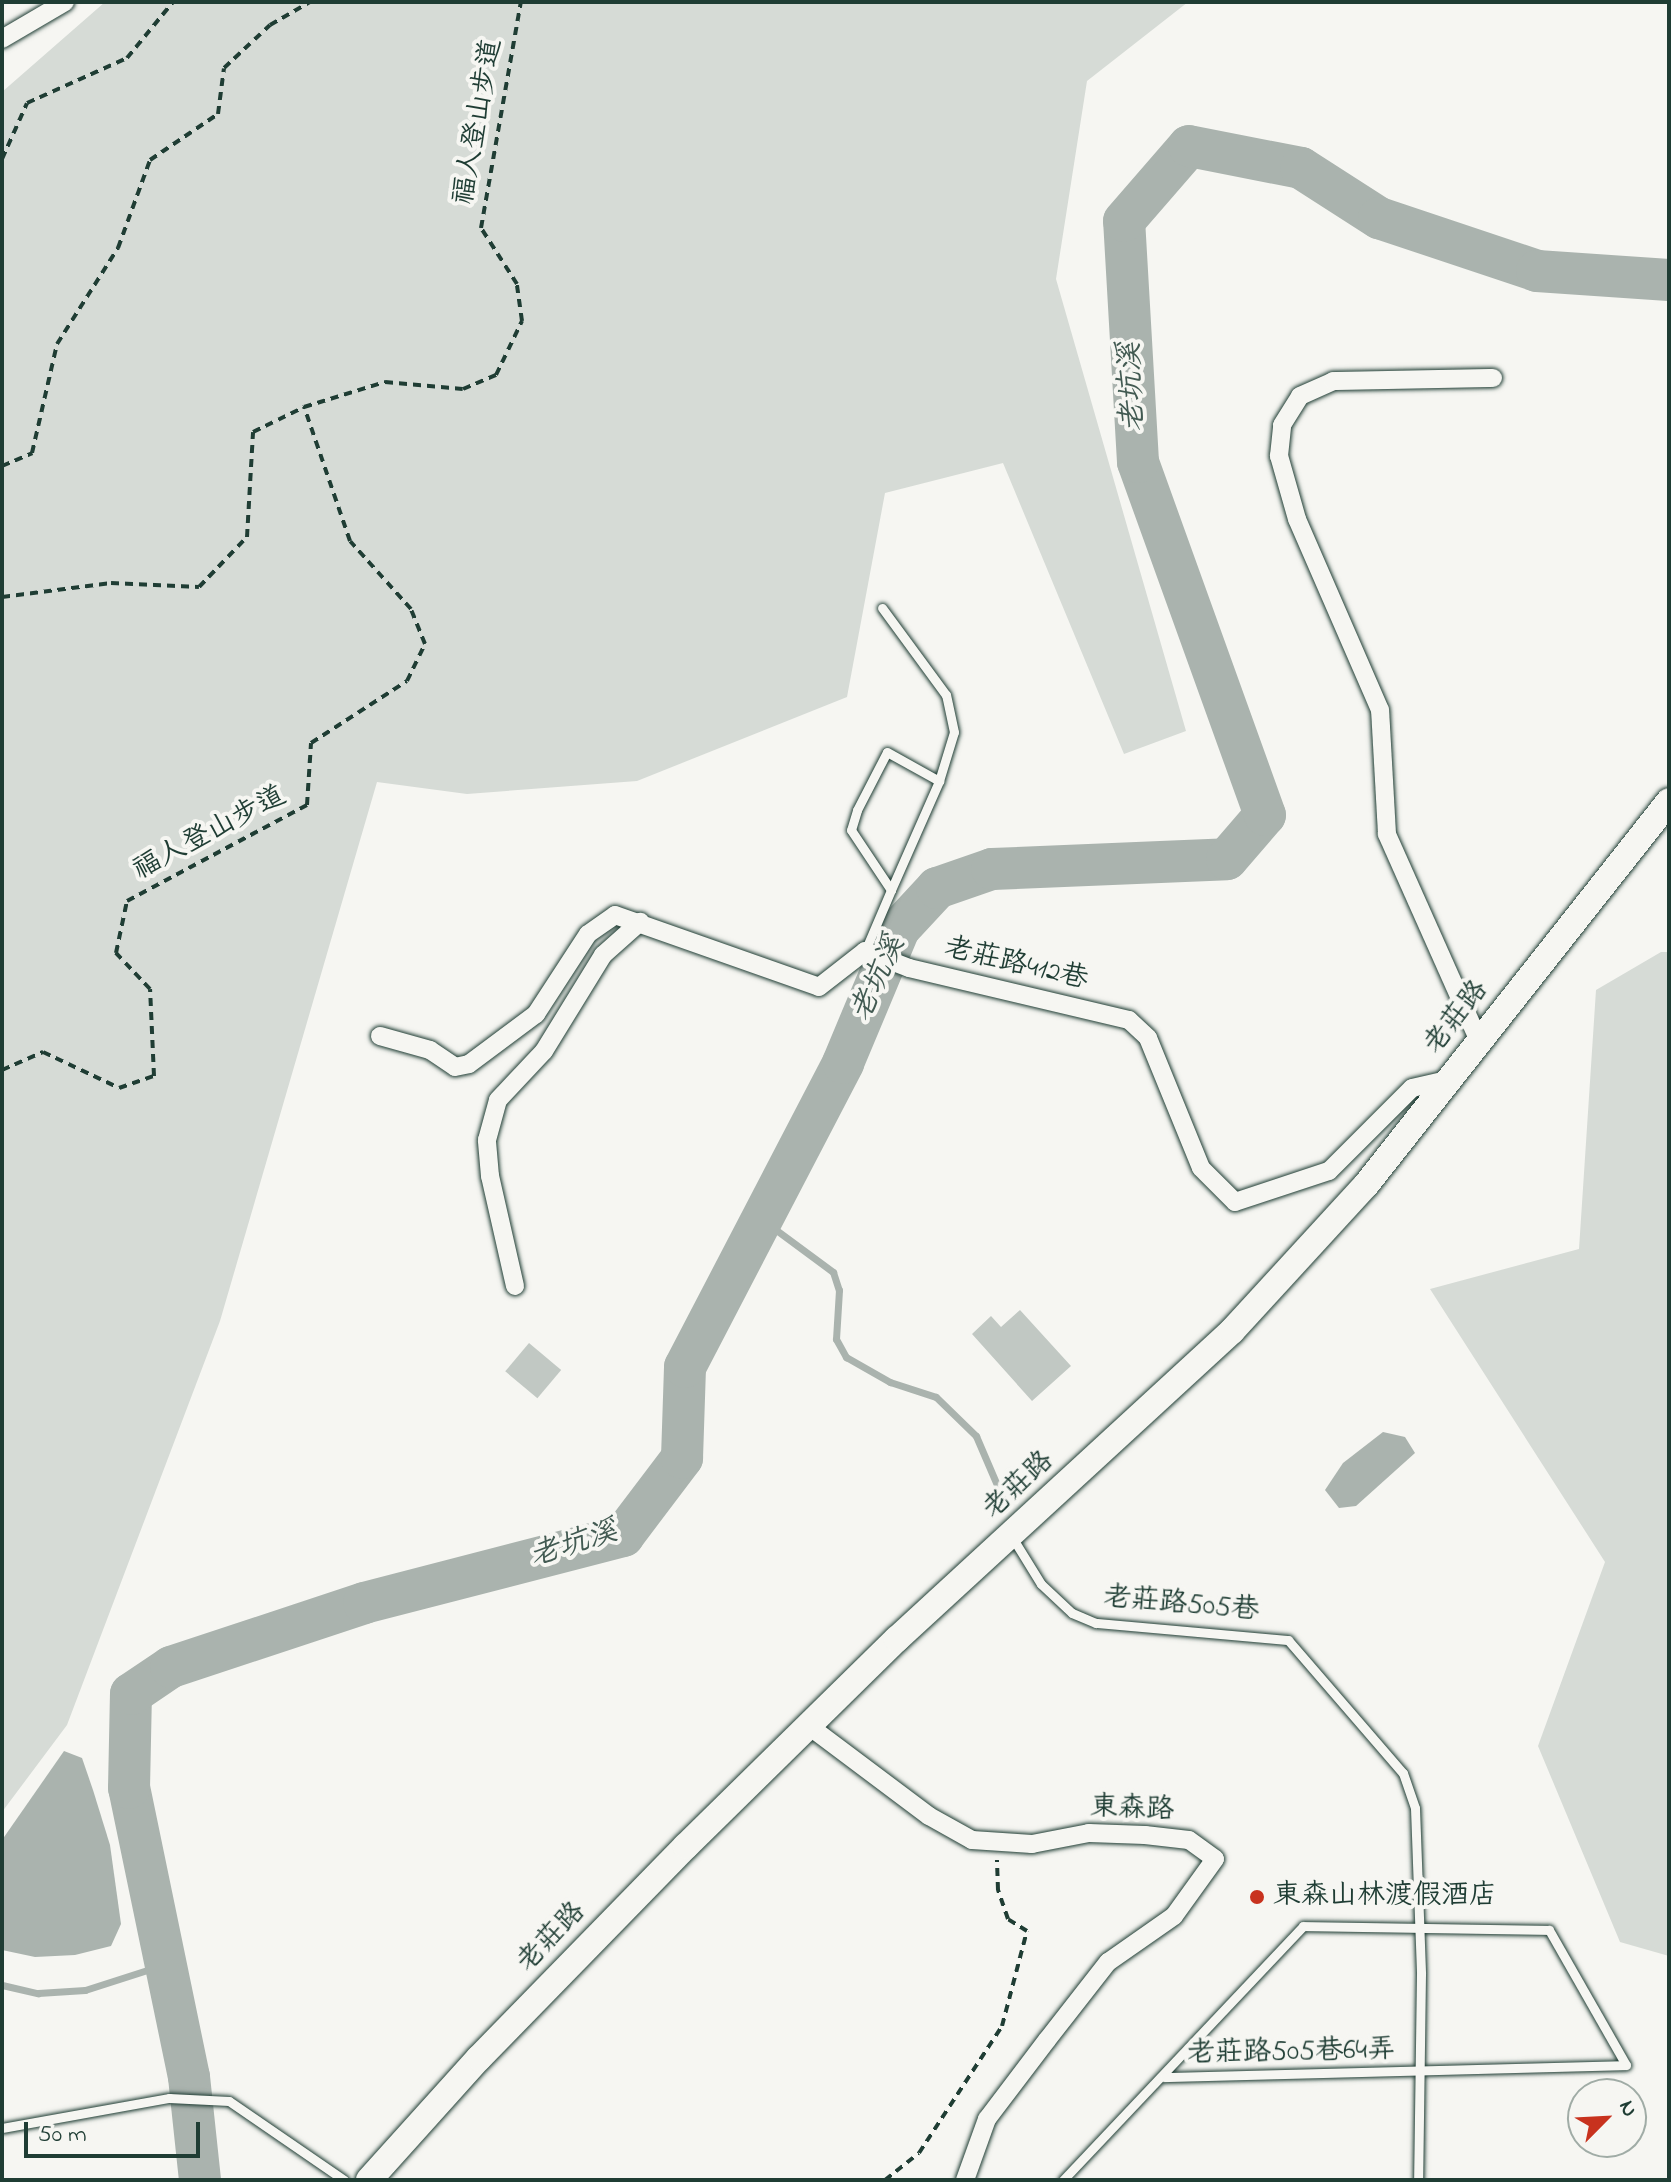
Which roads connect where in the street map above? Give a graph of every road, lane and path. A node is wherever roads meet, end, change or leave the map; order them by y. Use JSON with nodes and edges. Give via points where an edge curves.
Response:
{"nodes":[{"id":1,"x":65,"y":2,"type":"edge"},
{"id":2,"x":173,"y":2,"type":"edge"},
{"id":3,"x":310,"y":2,"type":"edge"},
{"id":4,"x":521,"y":2,"type":"edge"},
{"id":5,"x":2,"y":39,"type":"edge"},
{"id":6,"x":2,"y":159,"type":"edge"},
{"id":7,"x":1493,"y":378,"type":"dead end"},
{"id":8,"x":304,"y":407,"type":"junction"},
{"id":9,"x":2,"y":466,"type":"edge"},
{"id":10,"x":2,"y":597,"type":"edge"},
{"id":11,"x":882,"y":608,"type":"dead end"},
{"id":12,"x":939,"y":781,"type":"junction"},
{"id":13,"x":1669,"y":801,"type":"edge"},
{"id":14,"x":891,"y":890,"type":"junction"},
{"id":15,"x":640,"y":922,"type":"junction"},
{"id":16,"x":865,"y":951,"type":"junction"},
{"id":17,"x":380,"y":1036,"type":"dead end"},
{"id":18,"x":1479,"y":1041,"type":"junction"},
{"id":19,"x":2,"y":1070,"type":"edge"},
{"id":20,"x":1448,"y":1080,"type":"junction"},
{"id":21,"x":515,"y":1286,"type":"dead end"},
{"id":22,"x":1012,"y":1537,"type":"junction"},
{"id":23,"x":809,"y":1726,"type":"junction"},
{"id":24,"x":997,"y":1842,"type":"junction"},
{"id":25,"x":1419,"y":1931,"type":"junction"},
{"id":26,"x":1420,"y":2073,"type":"junction"},
{"id":27,"x":1164,"y":2077,"type":"junction"},
{"id":28,"x":2,"y":2128,"type":"edge"},
{"id":29,"x":344,"y":2180,"type":"edge"},
{"id":30,"x":369,"y":2180,"type":"edge"},
{"id":31,"x":885,"y":2180,"type":"edge"},
{"id":32,"x":965,"y":2180,"type":"edge"},
{"id":33,"x":1063,"y":2180,"type":"edge"},
{"id":34,"x":1418,"y":2180,"type":"edge"}],
"edges":[{"from":1,"to":5,"type":"street"},
{"from":2,"to":6,"type":"path","via":[[127,58],[27,103]]},
{"from":3,"to":9,"type":"path","via":[[270,25],[224,68],[218,114],[150,160],[118,248],[57,344],[32,453]]},
{"from":4,"to":8,"type":"path","name":"福人登山步道","via":[[481,228],[517,284],[522,321],[496,375],[463,389],[385,382]]},
{"from":7,"to":18,"type":"street","via":[[1333,381],[1300,396],[1282,425],[1279,456],[1297,519],[1380,710],[1387,834]]},
{"from":8,"to":10,"type":"path","via":[[253,432],[247,537],[199,587],[111,583]]},
{"from":8,"to":19,"type":"path","name":"福人登山步道","via":[[350,541],[411,609],[425,644],[407,681],[311,743],[307,805],[127,901],[116,953],[150,989],[154,1076],[119,1088],[43,1052]]},
{"from":11,"to":12,"type":"lane","via":[[946,695],[954,732]]},
{"from":12,"to":14,"type":"lane"},
{"from":12,"to":14,"type":"lane","via":[[887,752],[857,810],[851,830]]},
{"from":13,"to":18,"type":"street","name":"老莊路"},
{"from":14,"to":16,"type":"lane"},
{"from":15,"to":16,"type":"street","via":[[819,987]]},
{"from":15,"to":17,"type":"street","via":[[615,915],[604,920],[580,945],[536,1014],[469,1064],[455,1067],[430,1050]]},
{"from":15,"to":21,"type":"street","via":[[603,955],[544,1051],[498,1100],[487,1140],[490,1176]]},
{"from":16,"to":20,"type":"street","name":"老莊路412巷","via":[[909,968],[1129,1020],[1148,1038],[1201,1168],[1235,1202],[1329,1171],[1412,1088]]},
{"from":18,"to":20,"type":"street","name":"老莊路"},
{"from":20,"to":22,"type":"street","name":"老莊路","via":[[1366,1185],[1232,1331]]},
{"from":22,"to":23,"type":"street","name":"老莊路"},
{"from":22,"to":25,"type":"lane","name":"老莊路505巷","via":[[1041,1584],[1072,1613],[1096,1623],[1288,1640],[1403,1773],[1415,1808]]},
{"from":23,"to":24,"type":"street","name":"東森路","via":[[929,1816],[972,1840]]},
{"from":23,"to":30,"type":"street","name":"老莊路","via":[[490,2047]]},
{"from":24,"to":31,"type":"path","via":[[998,1890],[1008,1919],[1027,1931],[1002,2026],[919,2153]]},
{"from":24,"to":32,"type":"street","name":"東森路","via":[[1032,1844],[1089,1833],[1145,1835],[1189,1840],[1215,1859],[1174,1916],[1108,1962],[1047,2040],[987,2119]]},
{"from":25,"to":26,"type":"lane","name":"老莊路505巷"},
{"from":25,"to":26,"type":"lane","name":"老莊路505巷64弄","via":[[1549,1930],[1626,2065]]},
{"from":25,"to":27,"type":"lane","via":[[1303,1926]]},
{"from":26,"to":27,"type":"lane","name":"老莊路505巷64弄"},
{"from":26,"to":34,"type":"lane","name":"老莊路505巷"},
{"from":27,"to":33,"type":"lane"},
{"from":28,"to":29,"type":"lane","via":[[169,2098],[229,2101]]}]}
